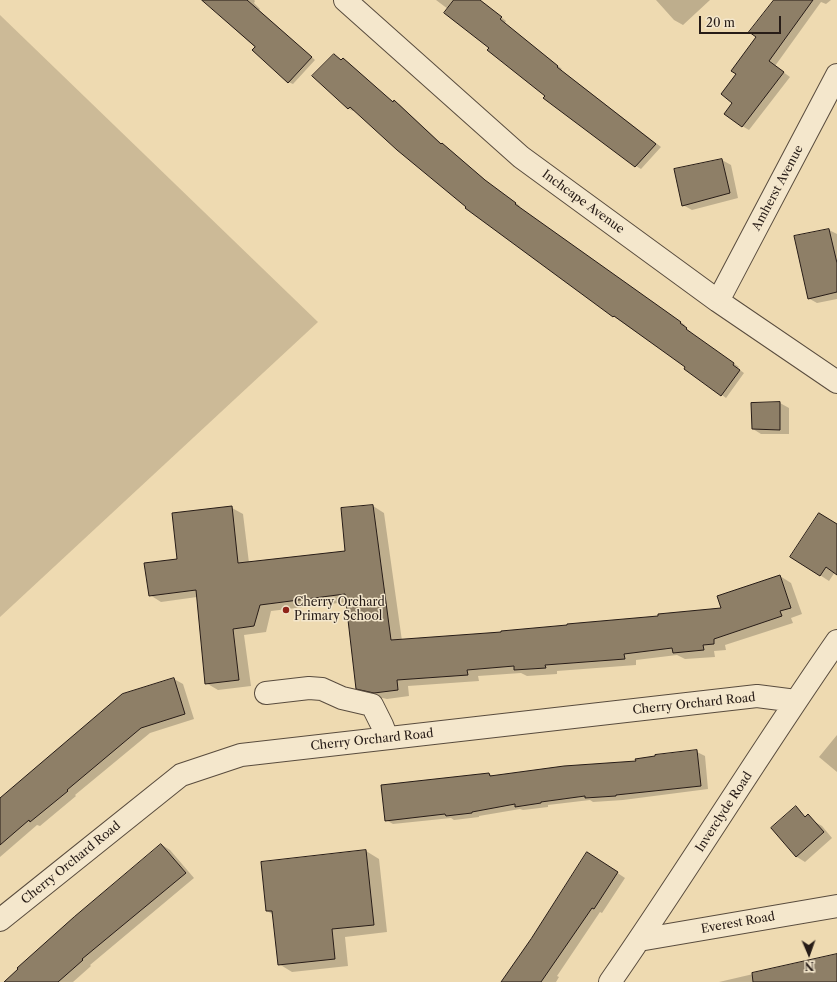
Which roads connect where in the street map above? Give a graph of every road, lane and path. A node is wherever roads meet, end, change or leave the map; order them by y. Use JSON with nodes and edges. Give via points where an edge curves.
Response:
{"nodes":[{"id":1,"x":345,"y":0,"type":"edge"},
{"id":2,"x":837,"y":75,"type":"edge"},
{"id":3,"x":718,"y":301,"type":"junction"},
{"id":4,"x":837,"y":382,"type":"edge"},
{"id":5,"x":837,"y":642,"type":"edge"},
{"id":6,"x":266,"y":693,"type":"dead end"},
{"id":7,"x":796,"y":701,"type":"junction"},
{"id":8,"x":387,"y":738,"type":"junction"},
{"id":9,"x":837,"y":906,"type":"edge"},
{"id":10,"x":0,"y":920,"type":"edge"},
{"id":11,"x":639,"y":940,"type":"junction"},
{"id":12,"x":610,"y":982,"type":"edge"}],
"edges":[{"from":1,"to":3,"type":"street","name":"Inchcape Avenue","via":[[521,157]]},
{"from":2,"to":3,"type":"street","name":"Amherst Avenue"},
{"from":3,"to":4,"type":"street","name":"Inchcape Avenue"},
{"from":5,"to":7,"type":"street","name":"Inverclyde Road"},
{"from":6,"to":8,"type":"street","via":[[322,689],[342,698],[372,705]]},
{"from":7,"to":8,"type":"street","name":"Cherry Orchard Road","via":[[757,696]]},
{"from":7,"to":11,"type":"street","name":"Inverclyde Road"},
{"from":8,"to":10,"type":"street","name":"Cherry Orchard Road","via":[[241,754],[181,775]]},
{"from":9,"to":11,"type":"street","name":"Everest Road"},
{"from":11,"to":12,"type":"street","name":"Inverclyde Road"}]}
